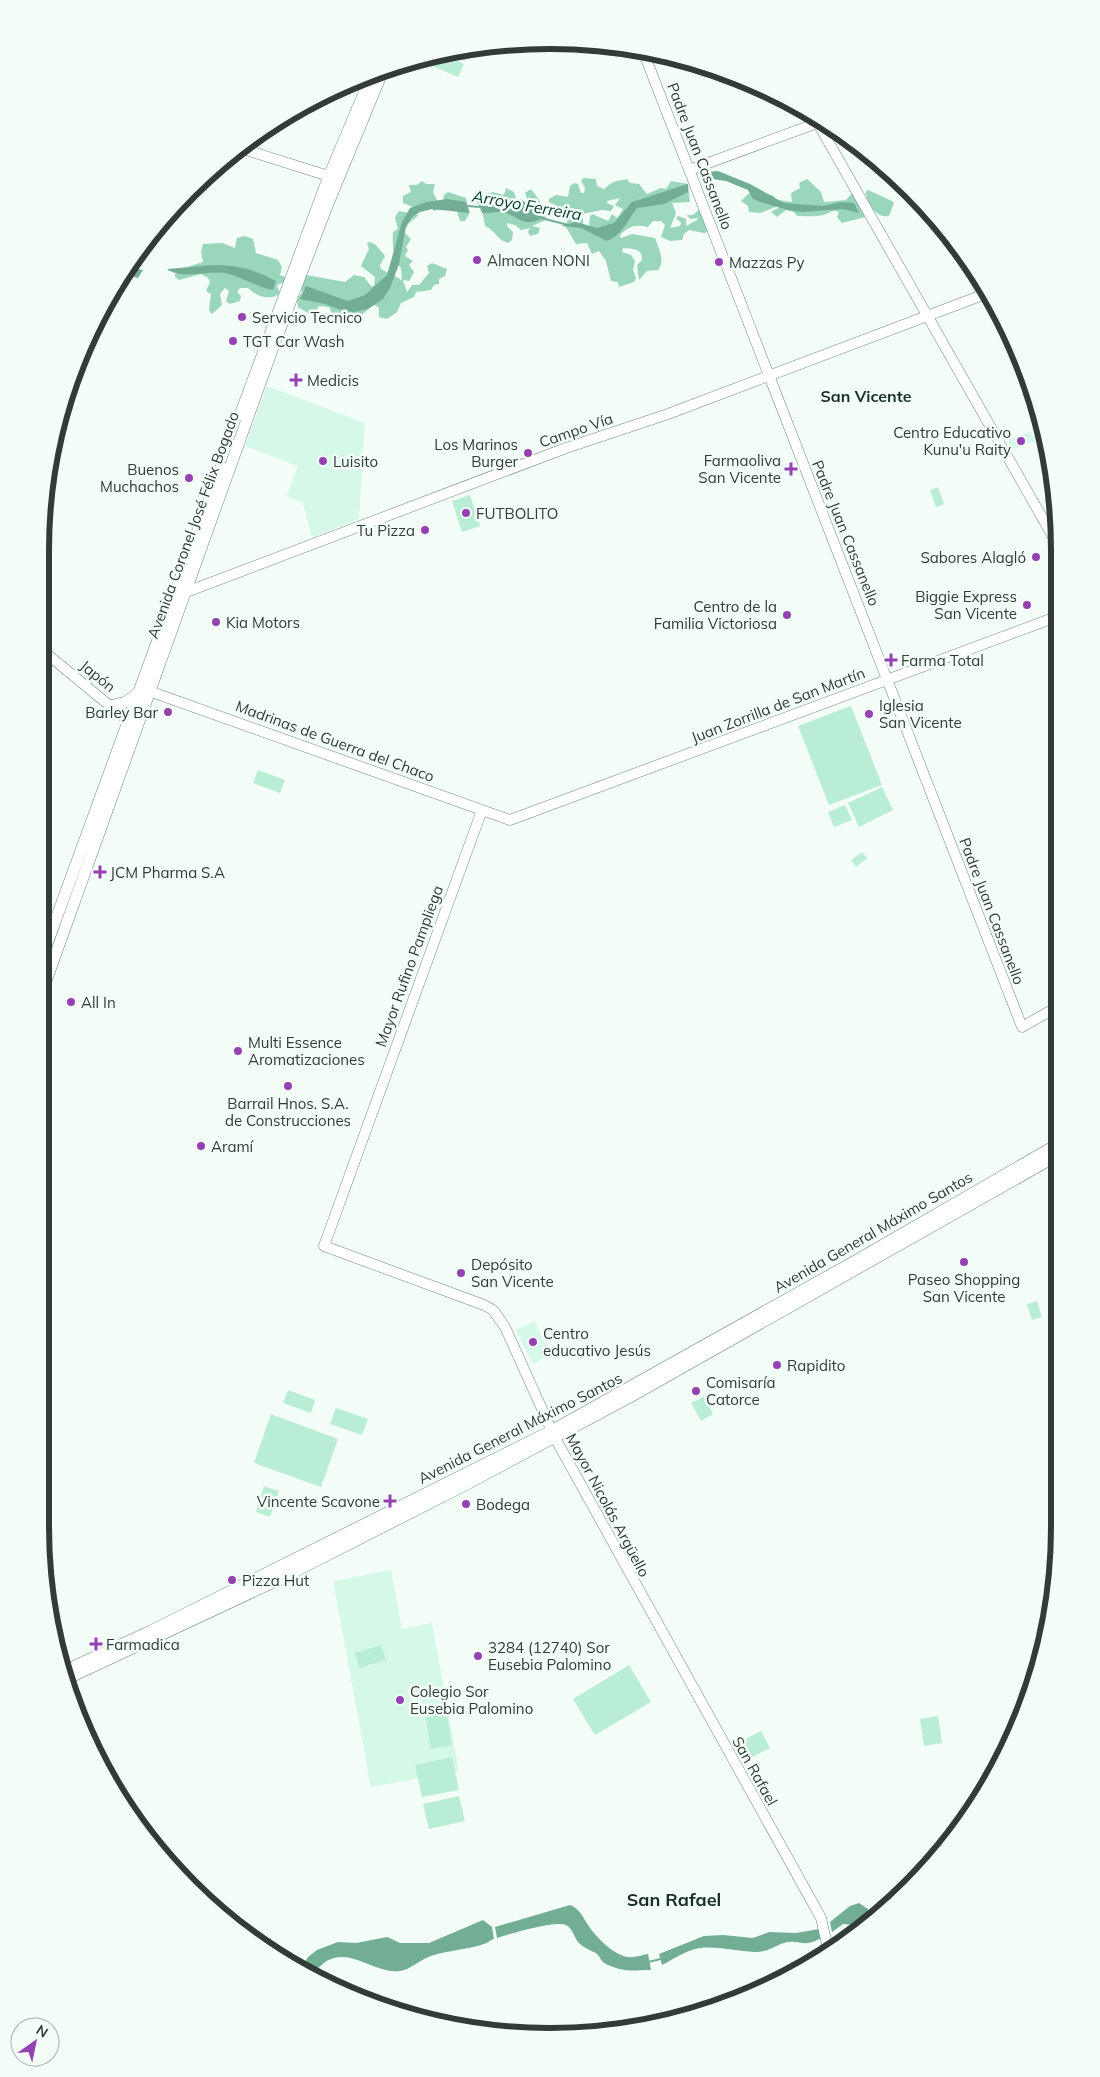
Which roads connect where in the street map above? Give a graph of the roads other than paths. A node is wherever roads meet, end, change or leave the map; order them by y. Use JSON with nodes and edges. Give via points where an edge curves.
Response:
{"nodes":[{"id":1,"x":646,"y":58,"type":"edge"},
{"id":2,"x":379,"y":79,"type":"edge"},
{"id":3,"x":369,"y":83,"type":"edge"},
{"id":4,"x":812,"y":123,"type":"edge"},
{"id":5,"x":823,"y":130,"type":"edge"},
{"id":6,"x":247,"y":150,"type":"edge"},
{"id":7,"x":689,"y":170,"type":"junction"},
{"id":8,"x":333,"y":177,"type":"junction"},
{"id":9,"x":982,"y":295,"type":"edge"},
{"id":10,"x":927,"y":315,"type":"junction"},
{"id":11,"x":768,"y":376,"type":"junction"},
{"id":12,"x":1050,"y":532,"type":"edge"},
{"id":13,"x":179,"y":594,"type":"junction"},
{"id":14,"x":1051,"y":619,"type":"edge"},
{"id":15,"x":49,"y":656,"type":"edge"},
{"id":16,"x":888,"y":680,"type":"junction"},
{"id":17,"x":143,"y":692,"type":"junction"},
{"id":18,"x":110,"y":706,"type":"junction"},
{"id":19,"x":132,"y":723,"type":"junction"},
{"id":20,"x":482,"y":810,"type":"junction"},
{"id":21,"x":510,"y":820,"type":"joint"},
{"id":22,"x":49,"y":939,"type":"edge"},
{"id":23,"x":49,"y":972,"type":"edge"},
{"id":24,"x":1051,"y":1010,"type":"edge"},
{"id":25,"x":1051,"y":1148,"type":"edge"},
{"id":26,"x":1051,"y":1159,"type":"edge"},
{"id":27,"x":324,"y":1246,"type":"joint"},
{"id":28,"x":553,"y":1434,"type":"junction"},
{"id":29,"x":646,"y":1606,"type":"joint"},
{"id":30,"x":69,"y":1669,"type":"edge"},
{"id":31,"x":72,"y":1676,"type":"edge"},
{"id":32,"x":828,"y":1944,"type":"edge"}],
"edges":[{"from":1,"to":7,"type":"street","name":"Padre Juan Cassanello"},
{"from":2,"to":8,"type":"main road","name":"Avenida Coronel José Félix Bogado"},
{"from":3,"to":8,"type":"main road","name":"Avenida Coronel José Félix Bogado"},
{"from":4,"to":7,"type":"street"},
{"from":5,"to":10,"type":"street"},
{"from":6,"to":8,"type":"street"},
{"from":7,"to":11,"type":"street","name":"Padre Juan Cassanello"},
{"from":8,"to":13,"type":"main road","name":"Avenida Coronel José Félix Bogado"},
{"from":9,"to":10,"type":"street","name":"Campo Vía"},
{"from":10,"to":11,"type":"street","name":"Campo Vía"},
{"from":10,"to":12,"type":"street"},
{"from":11,"to":13,"type":"street","name":"Campo Vía","via":[[566,448]]},
{"from":11,"to":16,"type":"street","name":"Padre Juan Cassanello"},
{"from":13,"to":17,"type":"main road","name":"Avenida Coronel José Félix Bogado"},
{"from":14,"to":16,"type":"street","name":"Juan Zorrilla de San Martín"},
{"from":15,"to":18,"type":"street","name":"Japón"},
{"from":16,"to":21,"type":"street","name":"Juan Zorrilla de San Martín"},
{"from":16,"to":24,"type":"street","name":"Padre Juan Cassanello","via":[[1022,1027]]},
{"from":17,"to":18,"type":"main road","via":[[126,702]]},
{"from":17,"to":19,"type":"main road","name":"Avenida Coronel José Félix Bogado"},
{"from":17,"to":20,"type":"street","name":"Madrinas de Guerra del Chaco"},
{"from":18,"to":19,"type":"street","name":"Japón"},
{"from":19,"to":22,"type":"main road","name":"Avenida Coronel José Félix Bogado"},
{"from":19,"to":23,"type":"main road","name":"Avenida Coronel José Félix Bogado"},
{"from":20,"to":21,"type":"street","name":"Madrinas de Guerra del Chaco"},
{"from":20,"to":27,"type":"street","name":"Mayor Rufino Pampliega"},
{"from":25,"to":28,"type":"main road","name":"Avenida General Máximo Santos"},
{"from":26,"to":28,"type":"main road","name":"Avenida General Máximo Santos","via":[[881,1257]]},
{"from":27,"to":28,"type":"street","name":"Mayor Nicolás Argüello","via":[[493,1310]]},
{"from":28,"to":29,"type":"street","name":"Mayor Nicolás Argüello"},
{"from":28,"to":30,"type":"main road","name":"Avenida General Máximo Santos"},
{"from":28,"to":31,"type":"main road","name":"Avenida General Máximo Santos","via":[[278,1580]]},
{"from":29,"to":32,"type":"street","name":"San Rafael","via":[[821,1918]]}]}
